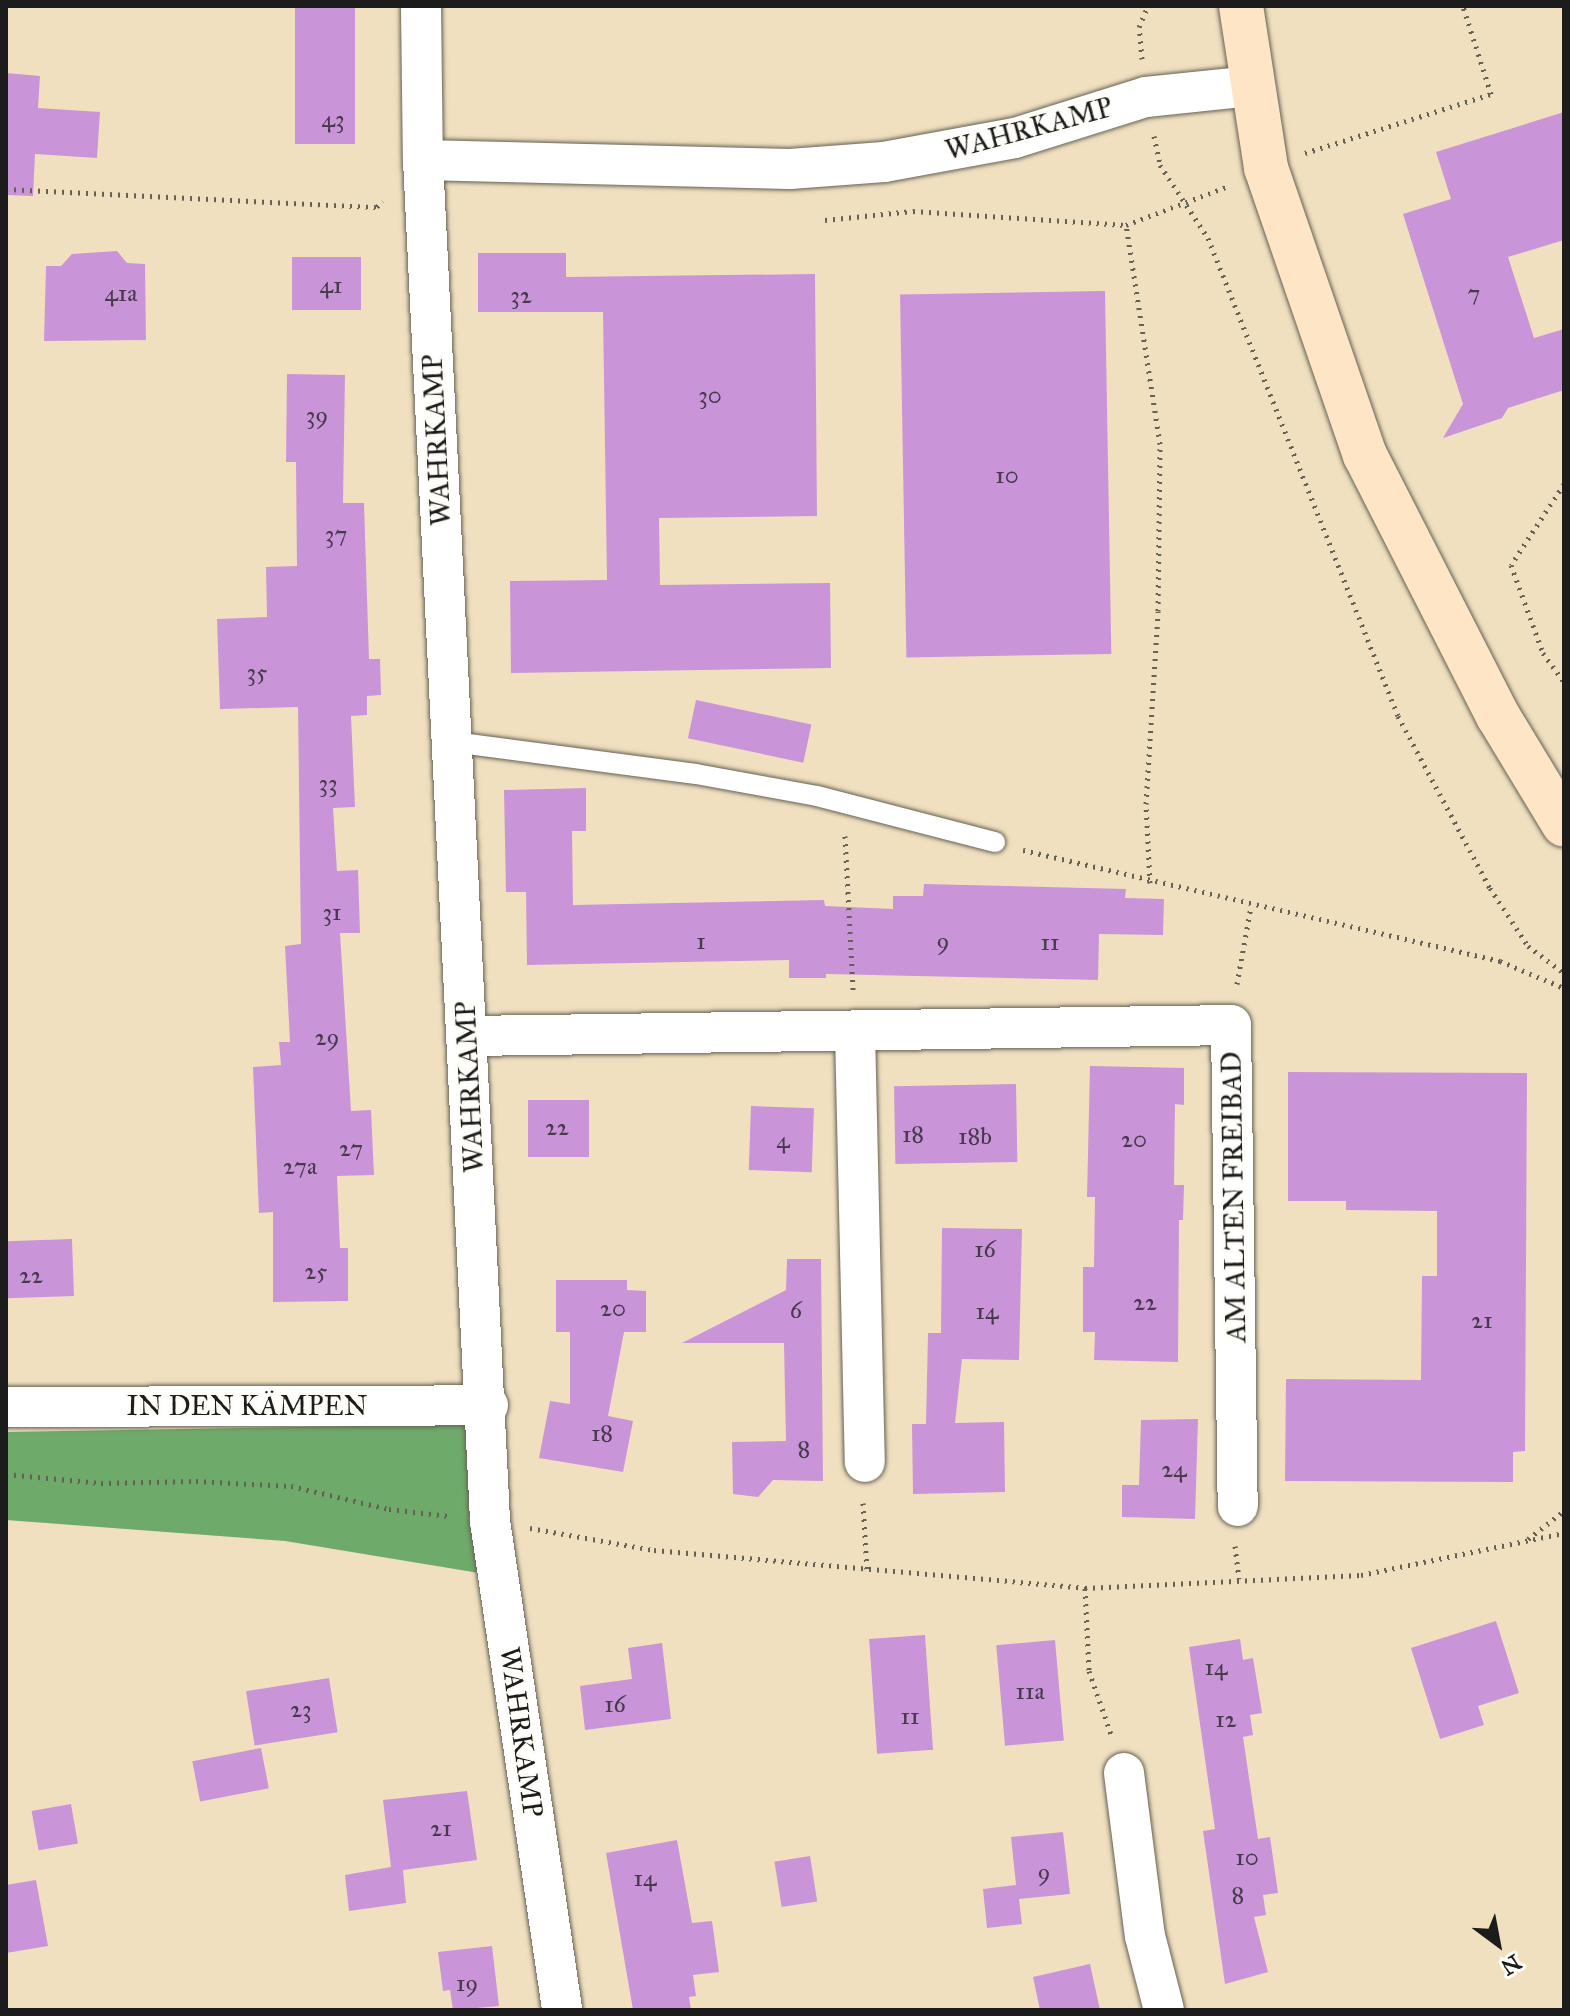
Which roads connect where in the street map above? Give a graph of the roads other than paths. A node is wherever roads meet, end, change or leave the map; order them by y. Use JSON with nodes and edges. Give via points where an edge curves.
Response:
{"nodes":[{"id":1,"x":421,"y":6,"type":"edge"},
{"id":2,"x":1241,"y":6,"type":"edge"},
{"id":3,"x":1250,"y":86,"type":"junction"},
{"id":4,"x":423,"y":160,"type":"junction"},
{"id":5,"x":453,"y":742,"type":"junction"},
{"id":6,"x":1564,"y":825,"type":"edge"},
{"id":7,"x":995,"y":842,"type":"road end"},
{"id":8,"x":855,"y":1031,"type":"junction"},
{"id":9,"x":467,"y":1036,"type":"junction"},
{"id":10,"x":488,"y":1405,"type":"junction"},
{"id":11,"x":6,"y":1407,"type":"edge"},
{"id":12,"x":865,"y":1462,"type":"road end"},
{"id":13,"x":1238,"y":1506,"type":"dead end"},
{"id":14,"x":1124,"y":1773,"type":"road end"},
{"id":15,"x":562,"y":2010,"type":"edge"},
{"id":16,"x":1164,"y":2010,"type":"edge"}],
"edges":[{"from":1,"to":4,"type":"street","name":"WAHRKAMP"},
{"from":2,"to":3,"type":"street"},
{"from":3,"to":4,"type":"street","name":"WAHRKAMP","via":[[1146,97],[1015,138],[884,162],[790,169]]},
{"from":3,"to":6,"type":"street","via":[[1266,168],[1303,289],[1386,503],[1498,716]]},
{"from":4,"to":5,"type":"street","name":"WAHRKAMP"},
{"from":5,"to":7,"type":"lane","via":[[696,774],[843,802]]},
{"from":5,"to":9,"type":"street","name":"WAHRKAMP"},
{"from":8,"to":9,"type":"street","name":"AM ALTEN FREIBAD"},
{"from":8,"to":12,"type":"street"},
{"from":8,"to":13,"type":"street","name":"AM ALTEN FREIBAD","via":[[1231,1025]]},
{"from":9,"to":10,"type":"street","name":"WAHRKAMP"},
{"from":10,"to":11,"type":"street","name":"IN DEN KÄMPEN"},
{"from":10,"to":15,"type":"street","name":"WAHRKAMP","via":[[490,1521]]},
{"from":14,"to":16,"type":"street","via":[[1145,1936]]}]}
